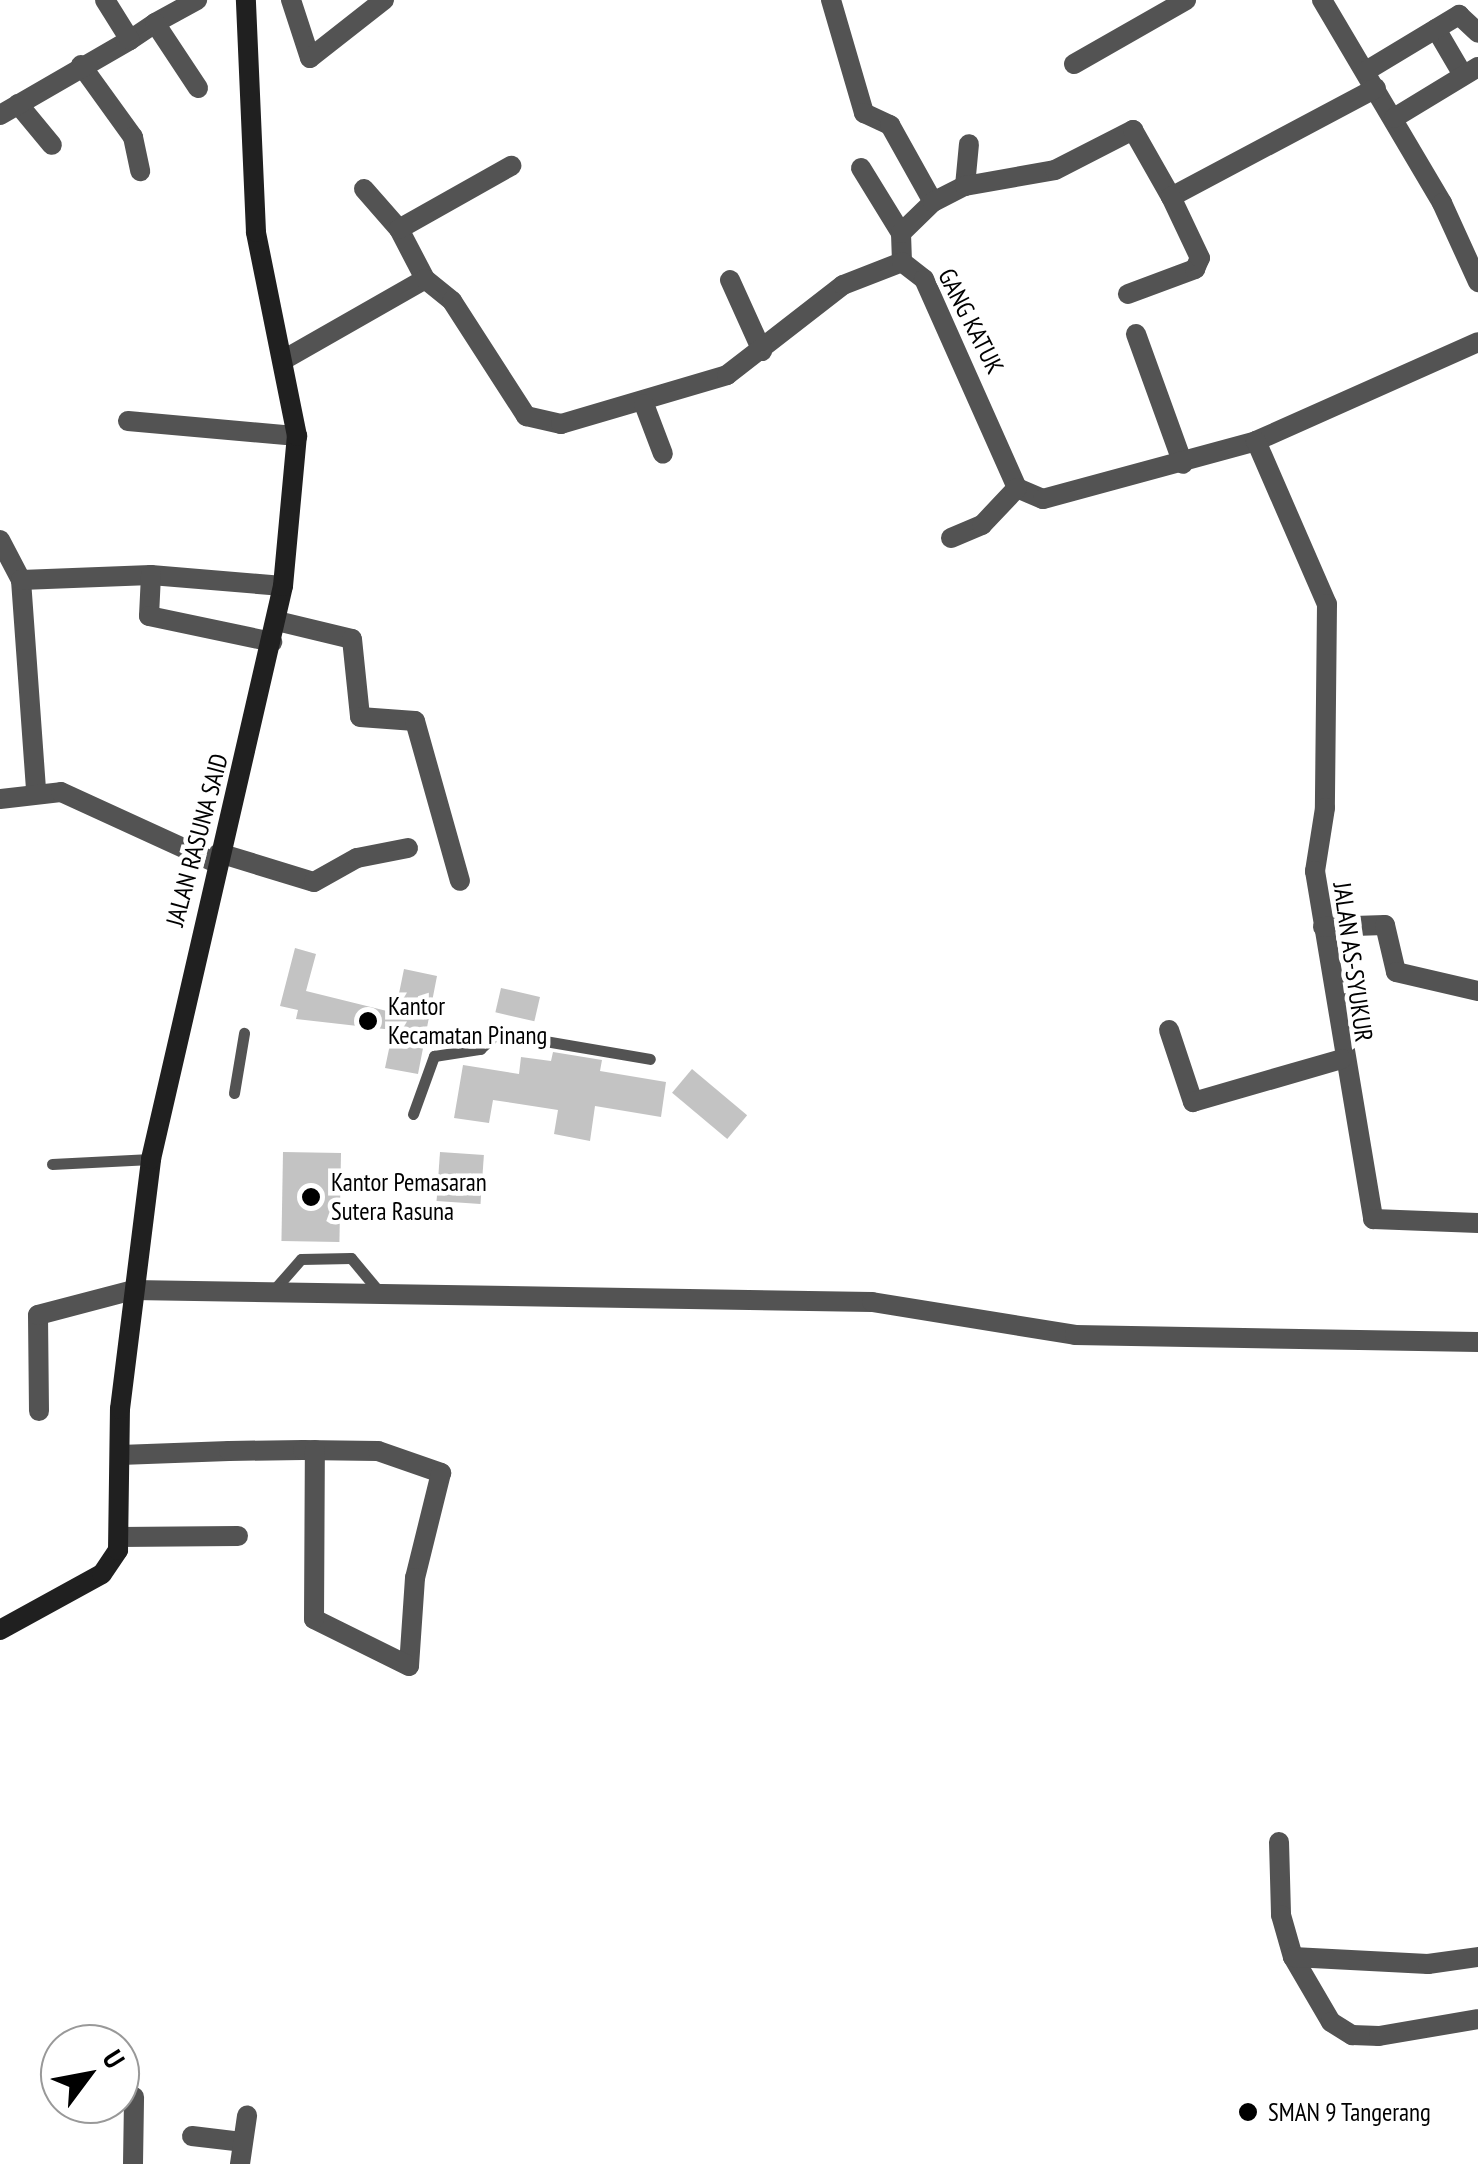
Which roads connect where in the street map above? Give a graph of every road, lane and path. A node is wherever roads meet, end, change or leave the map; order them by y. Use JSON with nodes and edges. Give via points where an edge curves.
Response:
{"nodes":[{"id":1,"x":105,"y":0,"type":"edge"},
{"id":2,"x":197,"y":0,"type":"edge"},
{"id":3,"x":246,"y":0,"type":"edge"},
{"id":4,"x":291,"y":0,"type":"edge"},
{"id":5,"x":384,"y":0,"type":"edge"},
{"id":6,"x":831,"y":0,"type":"edge"},
{"id":7,"x":1186,"y":0,"type":"edge"},
{"id":8,"x":1322,"y":0,"type":"edge"},
{"id":9,"x":155,"y":23,"type":"junction"},
{"id":10,"x":1436,"y":30,"type":"junction"},
{"id":11,"x":1478,"y":33,"type":"edge"},
{"id":12,"x":130,"y":40,"type":"junction"},
{"id":13,"x":1074,"y":64,"type":"dead end"},
{"id":14,"x":81,"y":65,"type":"junction"},
{"id":15,"x":1471,"y":71,"type":"edge"},
{"id":16,"x":1371,"y":80,"type":"junction"},
{"id":17,"x":198,"y":88,"type":"dead end"},
{"id":18,"x":9,"y":109,"type":"edge"},
{"id":19,"x":1394,"y":118,"type":"junction"},
{"id":20,"x":969,"y":144,"type":"dead end"},
{"id":21,"x":52,"y":145,"type":"dead end"},
{"id":22,"x":511,"y":166,"type":"dead end"},
{"id":23,"x":861,"y":168,"type":"dead end"},
{"id":24,"x":140,"y":171,"type":"dead end"},
{"id":25,"x":965,"y":186,"type":"junction"},
{"id":26,"x":364,"y":189,"type":"dead end"},
{"id":27,"x":1171,"y":198,"type":"junction"},
{"id":28,"x":933,"y":202,"type":"junction"},
{"id":29,"x":399,"y":229,"type":"junction"},
{"id":30,"x":902,"y":233,"type":"junction"},
{"id":31,"x":902,"y":262,"type":"junction"},
{"id":32,"x":425,"y":279,"type":"junction"},
{"id":33,"x":730,"y":280,"type":"dead end"},
{"id":34,"x":1478,"y":282,"type":"edge"},
{"id":35,"x":1128,"y":294,"type":"dead end"},
{"id":36,"x":1136,"y":334,"type":"dead end"},
{"id":37,"x":1478,"y":342,"type":"edge"},
{"id":38,"x":762,"y":350,"type":"junction"},
{"id":39,"x":286,"y":359,"type":"junction"},
{"id":40,"x":644,"y":404,"type":"junction"},
{"id":41,"x":128,"y":421,"type":"dead end"},
{"id":42,"x":297,"y":436,"type":"junction"},
{"id":43,"x":1256,"y":441,"type":"junction"},
{"id":44,"x":663,"y":454,"type":"dead end"},
{"id":45,"x":1183,"y":464,"type":"junction"},
{"id":46,"x":1017,"y":488,"type":"junction"},
{"id":47,"x":951,"y":538,"type":"dead end"},
{"id":48,"x":0,"y":540,"type":"edge"},
{"id":49,"x":151,"y":575,"type":"junction"},
{"id":50,"x":20,"y":580,"type":"junction"},
{"id":51,"x":283,"y":586,"type":"junction"},
{"id":52,"x":275,"y":631,"type":"junction"},
{"id":53,"x":36,"y":791,"type":"junction"},
{"id":54,"x":0,"y":799,"type":"edge"},
{"id":55,"x":408,"y":848,"type":"dead end"},
{"id":56,"x":217,"y":858,"type":"junction"},
{"id":57,"x":460,"y":881,"type":"dead end"},
{"id":58,"x":1323,"y":927,"type":"junction"},
{"id":59,"x":1478,"y":991,"type":"edge"},
{"id":60,"x":1170,"y":1030,"type":"dead end"},
{"id":61,"x":244,"y":1033,"type":"dead end"},
{"id":62,"x":1342,"y":1059,"type":"junction"},
{"id":63,"x":650,"y":1060,"type":"dead end"},
{"id":64,"x":234,"y":1094,"type":"dead end"},
{"id":65,"x":414,"y":1114,"type":"dead end"},
{"id":66,"x":151,"y":1158,"type":"junction"},
{"id":67,"x":52,"y":1164,"type":"dead end"},
{"id":68,"x":1478,"y":1223,"type":"edge"},
{"id":69,"x":133,"y":1290,"type":"junction"},
{"id":70,"x":272,"y":1292,"type":"junction"},
{"id":71,"x":380,"y":1294,"type":"junction"},
{"id":72,"x":1478,"y":1342,"type":"edge"},
{"id":73,"x":39,"y":1411,"type":"dead end"},
{"id":74,"x":315,"y":1450,"type":"junction"},
{"id":75,"x":120,"y":1455,"type":"junction"},
{"id":76,"x":119,"y":1536,"type":"junction"},
{"id":77,"x":238,"y":1536,"type":"dead end"},
{"id":78,"x":0,"y":1630,"type":"edge"},
{"id":79,"x":1280,"y":1842,"type":"dead end"},
{"id":80,"x":1293,"y":1957,"type":"junction"},
{"id":81,"x":1478,"y":1958,"type":"edge"},
{"id":82,"x":1478,"y":2019,"type":"edge"},
{"id":83,"x":246,"y":2116,"type":"dead end"},
{"id":84,"x":133,"y":2124,"type":"edge"},
{"id":85,"x":192,"y":2136,"type":"dead end"},
{"id":86,"x":242,"y":2142,"type":"junction"},
{"id":87,"x":132,"y":2164,"type":"edge"},
{"id":88,"x":240,"y":2164,"type":"edge"}],
"edges":[{"from":1,"to":12,"type":"street"},
{"from":2,"to":9,"type":"street"},
{"from":3,"to":39,"type":"main road","name":"JALAN RASUNA SAID","via":[[254,216]]},
{"from":4,"to":5,"type":"street","via":[[310,58]]},
{"from":6,"to":28,"type":"street","via":[[864,113],[890,125]]},
{"from":7,"to":13,"type":"street"},
{"from":8,"to":16,"type":"street"},
{"from":9,"to":12,"type":"street"},
{"from":9,"to":17,"type":"street"},
{"from":10,"to":11,"type":"street","via":[[1464,14]]},
{"from":10,"to":15,"type":"street"},
{"from":10,"to":16,"type":"street"},
{"from":12,"to":14,"type":"street"},
{"from":14,"to":18,"type":"street"},
{"from":14,"to":24,"type":"street","via":[[133,136]]},
{"from":15,"to":19,"type":"street"},
{"from":16,"to":19,"type":"street"},
{"from":16,"to":27,"type":"street"},
{"from":18,"to":21,"type":"street"},
{"from":19,"to":34,"type":"street"},
{"from":20,"to":25,"type":"street"},
{"from":22,"to":29,"type":"street"},
{"from":23,"to":30,"type":"street"},
{"from":25,"to":27,"type":"street","via":[[1055,170],[1131,122]]},
{"from":25,"to":28,"type":"street"},
{"from":26,"to":29,"type":"street"},
{"from":27,"to":35,"type":"street","via":[[1200,258],[1194,269]]},
{"from":28,"to":30,"type":"street"},
{"from":29,"to":32,"type":"street"},
{"from":30,"to":31,"type":"street"},
{"from":31,"to":38,"type":"street","name":"GANG KATUK","via":[[843,285]]},
{"from":31,"to":46,"type":"street","name":"GANG KATUK","via":[[924,279]]},
{"from":32,"to":39,"type":"street"},
{"from":32,"to":40,"type":"street","name":"GANG KATUK","via":[[452,301],[517,405],[536,422],[561,424]]},
{"from":33,"to":38,"type":"street"},
{"from":36,"to":45,"type":"street"},
{"from":37,"to":43,"type":"street"},
{"from":38,"to":40,"type":"street","name":"GANG KATUK","via":[[727,375]]},
{"from":39,"to":42,"type":"main road","name":"JALAN RASUNA SAID"},
{"from":40,"to":44,"type":"street"},
{"from":41,"to":42,"type":"street"},
{"from":42,"to":51,"type":"main road","name":"JALAN RASUNA SAID"},
{"from":43,"to":45,"type":"street"},
{"from":43,"to":58,"type":"street","name":"JALAN AS-SYUKUR","via":[[1327,604],[1325,808],[1314,871]]},
{"from":45,"to":46,"type":"street","via":[[1043,498]]},
{"from":46,"to":47,"type":"street","via":[[982,525]]},
{"from":48,"to":50,"type":"street"},
{"from":49,"to":50,"type":"street"},
{"from":49,"to":51,"type":"street"},
{"from":49,"to":52,"type":"street","via":[[148,616]]},
{"from":50,"to":53,"type":"street"},
{"from":51,"to":52,"type":"main road","name":"JALAN RASUNA SAID"},
{"from":52,"to":56,"type":"main road","name":"JALAN RASUNA SAID"},
{"from":52,"to":57,"type":"street","via":[[352,639],[360,717],[414,721]]},
{"from":53,"to":54,"type":"street"},
{"from":53,"to":56,"type":"street","via":[[90,802]]},
{"from":55,"to":56,"type":"street","via":[[356,858],[314,882]]},
{"from":56,"to":66,"type":"main road","name":"JALAN RASUNA SAID"},
{"from":58,"to":59,"type":"street","via":[[1384,925],[1396,972]]},
{"from":58,"to":62,"type":"street","name":"JALAN AS-SYUKUR"},
{"from":60,"to":62,"type":"street","via":[[1193,1102]]},
{"from":61,"to":64,"type":"lane"},
{"from":62,"to":68,"type":"street","name":"JALAN AS-SYUKUR","via":[[1373,1219]]},
{"from":63,"to":65,"type":"lane","via":[[498,1033],[480,1050],[434,1056]]},
{"from":66,"to":67,"type":"lane"},
{"from":66,"to":69,"type":"main road","name":"JALAN RASUNA SAID"},
{"from":69,"to":70,"type":"street"},
{"from":69,"to":73,"type":"street","via":[[38,1315]]},
{"from":69,"to":75,"type":"main road","name":"JALAN RASUNA SAID"},
{"from":70,"to":71,"type":"street"},
{"from":70,"to":71,"type":"lane","via":[[302,1259],[351,1258]]},
{"from":71,"to":72,"type":"street","via":[[872,1302],[1075,1336]]},
{"from":74,"to":74,"type":"street","via":[[314,1619],[410,1666],[415,1578],[442,1473],[378,1451]]},
{"from":74,"to":75,"type":"street"},
{"from":75,"to":76,"type":"main road","name":"JALAN RASUNA SAID"},
{"from":76,"to":77,"type":"street"},
{"from":76,"to":78,"type":"main road","name":"JALAN RASUNA SAID","via":[[102,1574]]},
{"from":79,"to":80,"type":"street","via":[[1281,1915]]},
{"from":80,"to":81,"type":"street","via":[[1428,1964]]},
{"from":80,"to":82,"type":"street","via":[[1331,2022],[1352,2035]]},
{"from":83,"to":86,"type":"street"},
{"from":84,"to":87,"type":"street"},
{"from":85,"to":86,"type":"street"},
{"from":86,"to":88,"type":"street"}]}
